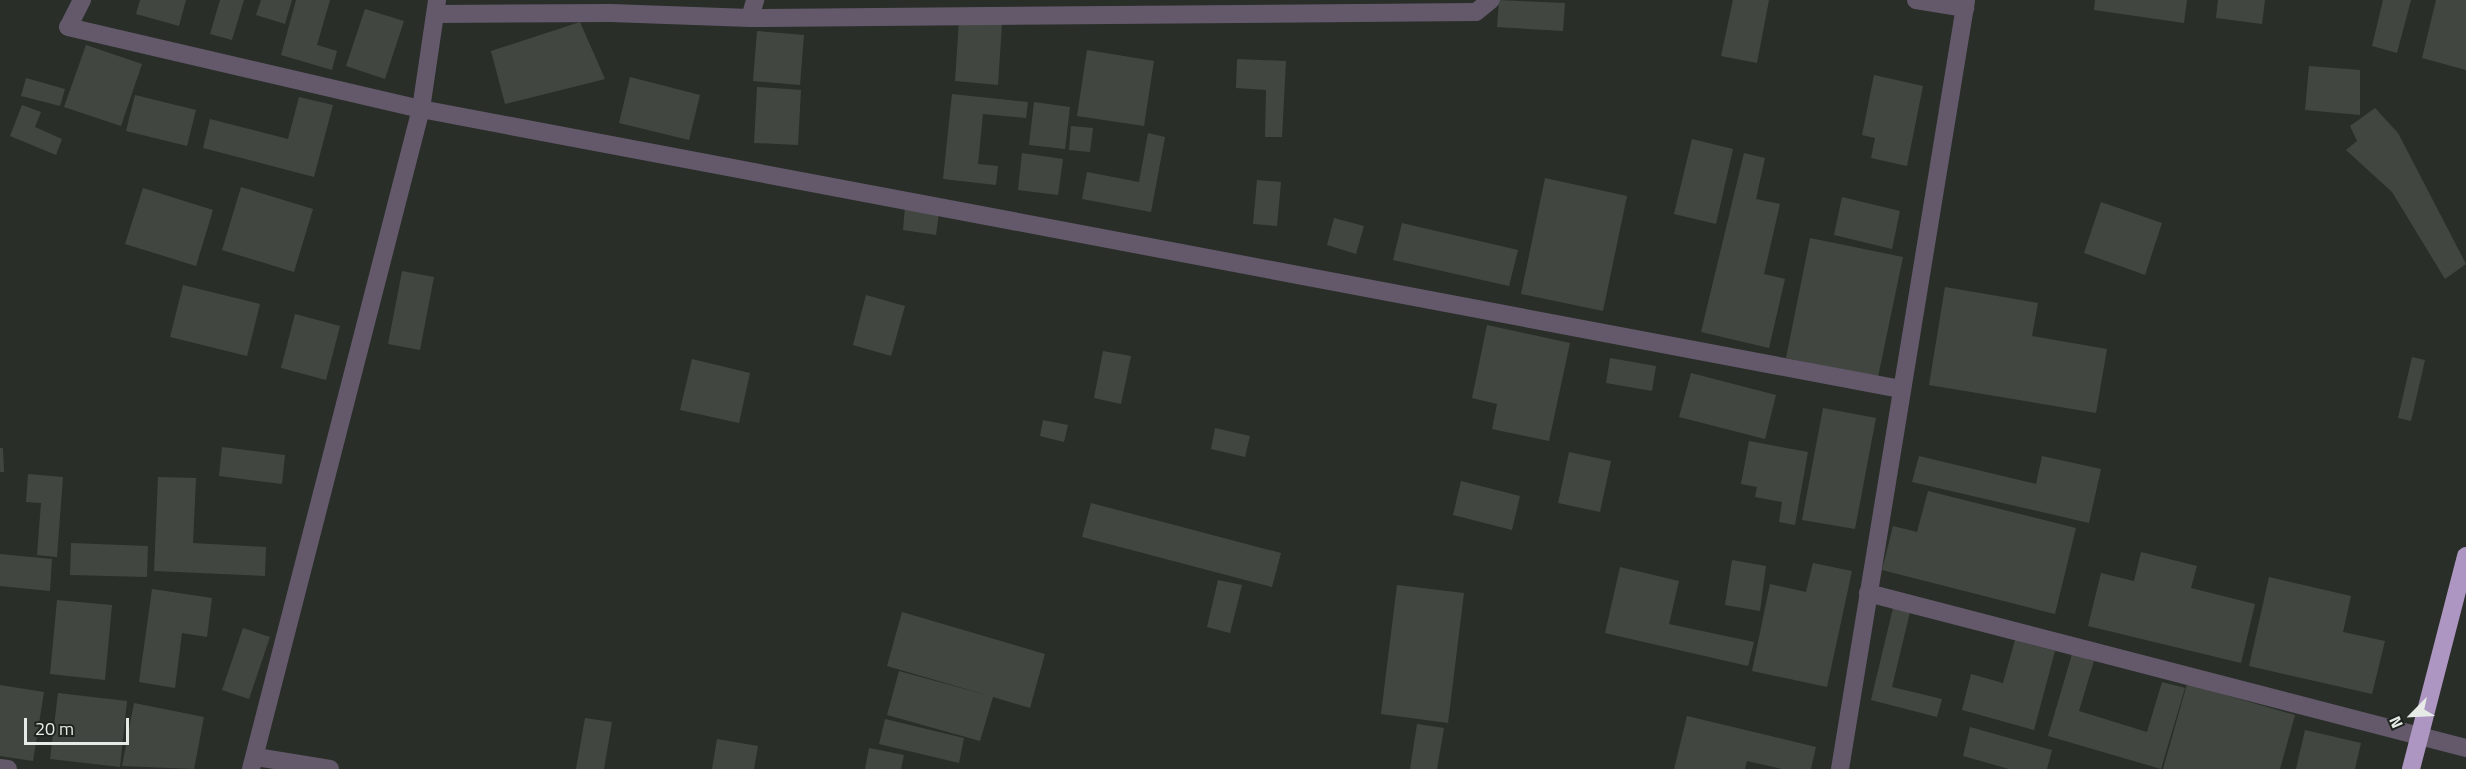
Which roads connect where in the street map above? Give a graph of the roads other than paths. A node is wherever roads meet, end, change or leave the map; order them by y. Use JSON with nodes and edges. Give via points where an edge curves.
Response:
{"nodes":[{"id":1,"x":82,"y":0,"type":"edge"},
{"id":2,"x":755,"y":0,"type":"edge"},
{"id":3,"x":1491,"y":0,"type":"edge"},
{"id":4,"x":1916,"y":0,"type":"edge"},
{"id":5,"x":1966,"y":4,"type":"edge"},
{"id":6,"x":611,"y":6,"type":"edge"},
{"id":7,"x":437,"y":7,"type":"edge"},
{"id":8,"x":750,"y":18,"type":"junction"},
{"id":9,"x":421,"y":109,"type":"junction"},
{"id":10,"x":1900,"y":389,"type":"junction"},
{"id":11,"x":2466,"y":556,"type":"edge"},
{"id":12,"x":1868,"y":593,"type":"junction"},
{"id":13,"x":2419,"y":738,"type":"junction"},
{"id":14,"x":2466,"y":748,"type":"edge"},
{"id":15,"x":254,"y":763,"type":"edge"},
{"id":16,"x":0,"y":768,"type":"edge"},
{"id":17,"x":8,"y":769,"type":"edge"},
{"id":18,"x":330,"y":769,"type":"edge"},
{"id":19,"x":1840,"y":769,"type":"edge"},
{"id":20,"x":2412,"y":769,"type":"edge"}],
"edges":[{"from":1,"to":9,"type":"street","via":[[68,27]]},
{"from":2,"to":8,"type":"street"},
{"from":3,"to":8,"type":"street","via":[[1476,12]]},
{"from":4,"to":5,"type":"street"},
{"from":5,"to":10,"type":"street"},
{"from":6,"to":7,"type":"street"},
{"from":6,"to":8,"type":"street"},
{"from":7,"to":9,"type":"street"},
{"from":9,"to":10,"type":"street"},
{"from":9,"to":15,"type":"street"},
{"from":10,"to":12,"type":"street"},
{"from":11,"to":13,"type":"highway"},
{"from":12,"to":13,"type":"street"},
{"from":12,"to":19,"type":"street"},
{"from":13,"to":14,"type":"street"},
{"from":13,"to":20,"type":"highway"},
{"from":15,"to":18,"type":"street"},
{"from":16,"to":17,"type":"street"}]}
